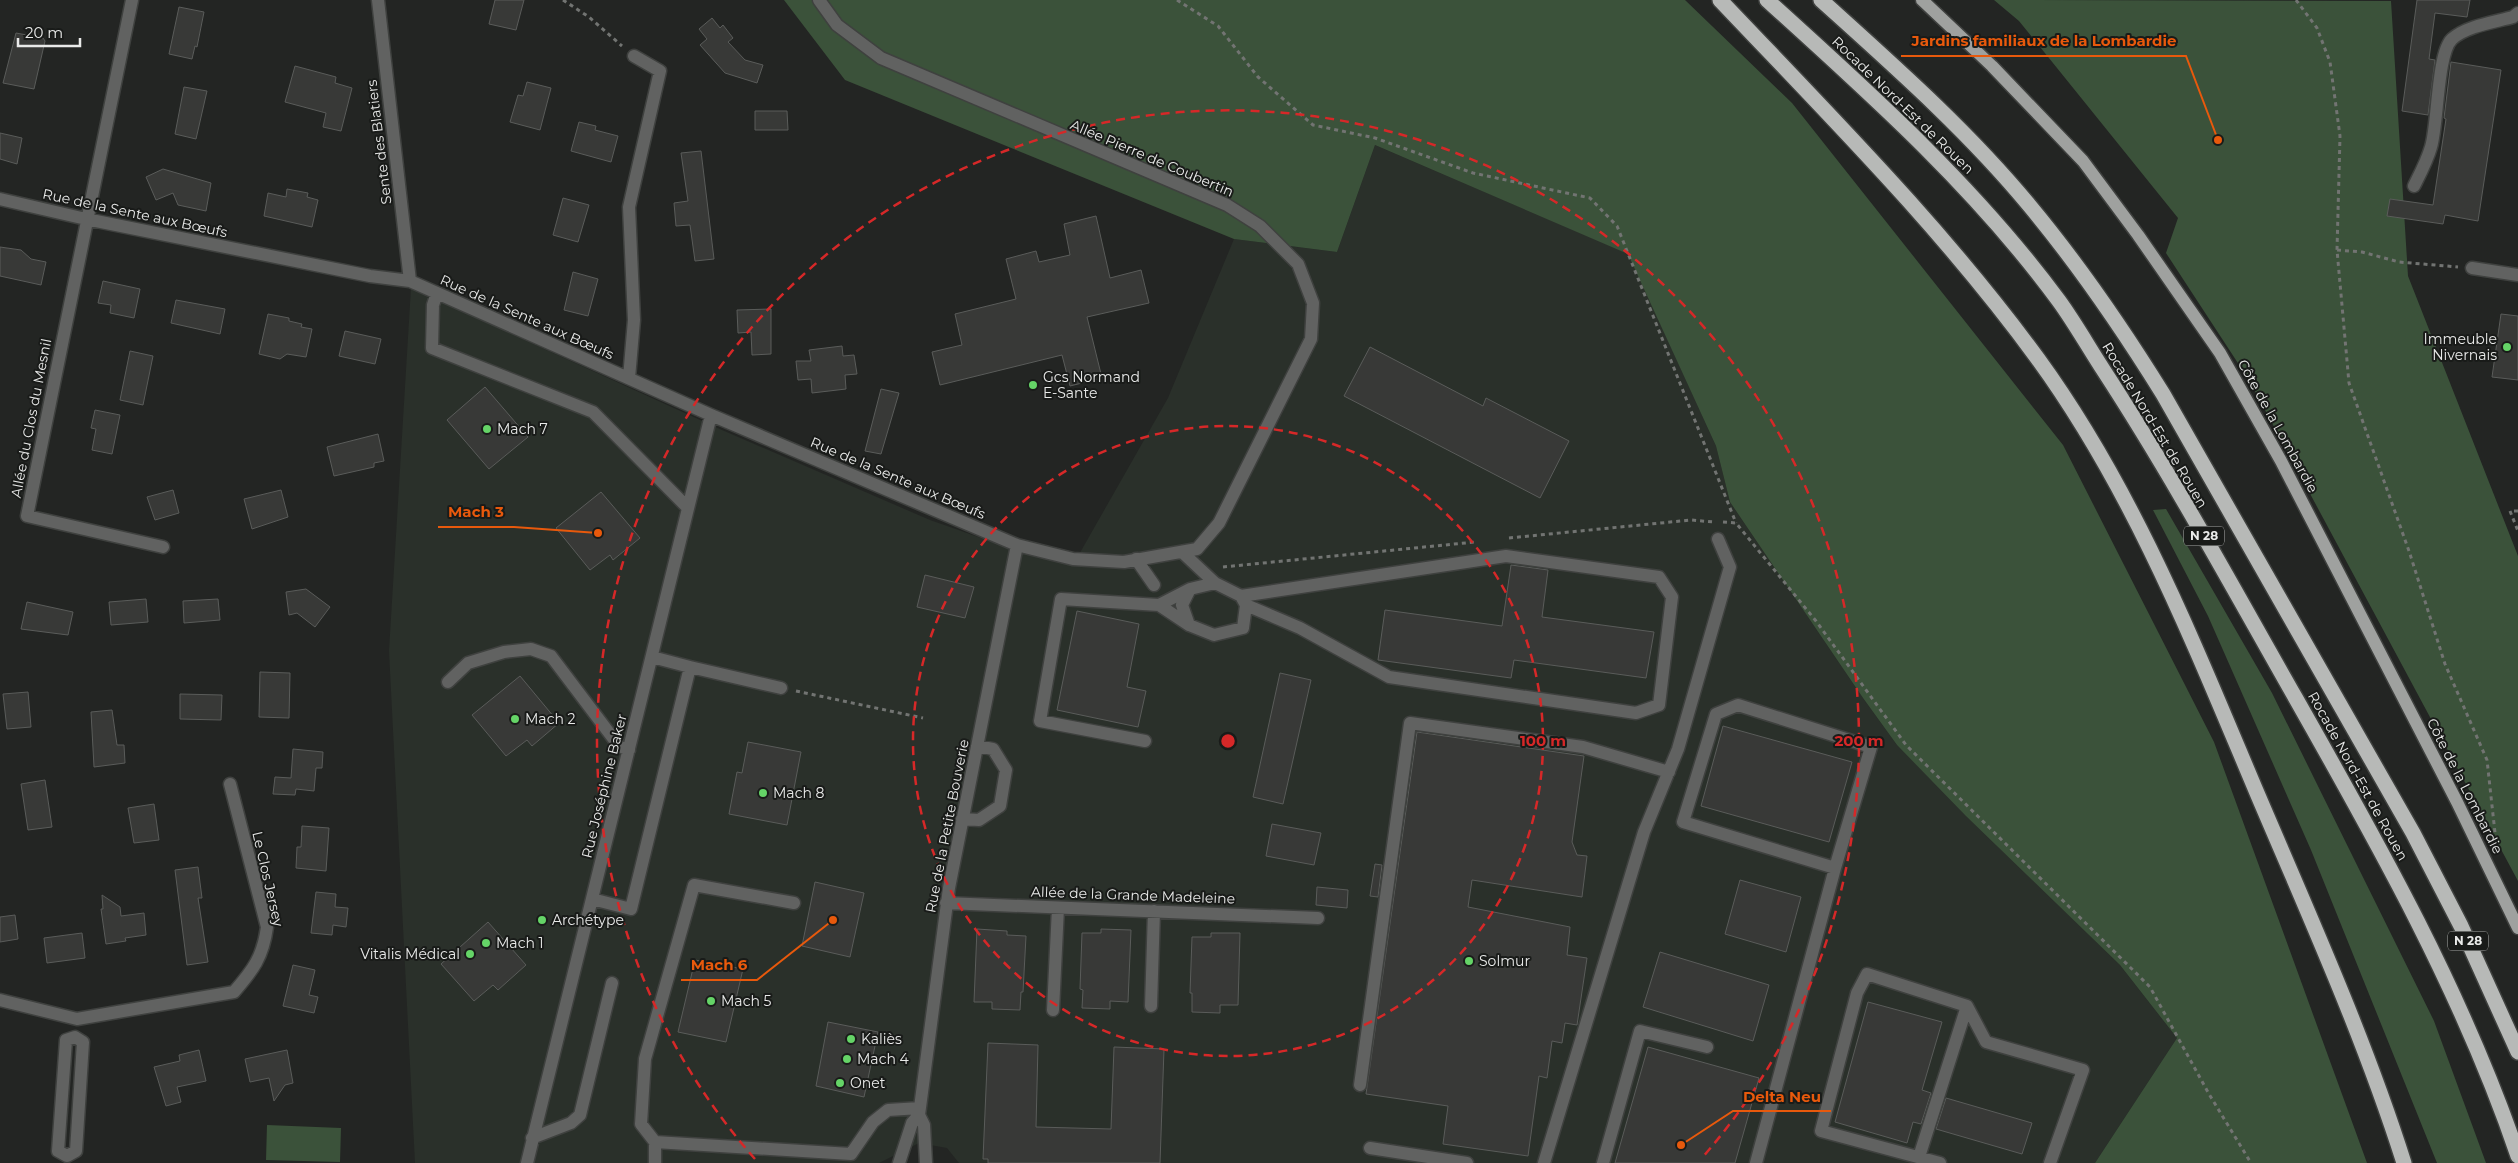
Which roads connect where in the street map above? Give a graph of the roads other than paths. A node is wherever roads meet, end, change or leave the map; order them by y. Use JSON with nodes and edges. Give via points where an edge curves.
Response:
{"nodes":[{"id":1,"x":132,"y":0,"type":"edge"},
{"id":2,"x":378,"y":0,"type":"edge"},
{"id":3,"x":819,"y":0,"type":"edge"},
{"id":4,"x":1720,"y":0,"type":"edge"},
{"id":5,"x":1767,"y":0,"type":"edge"},
{"id":6,"x":1820,"y":0,"type":"edge"},
{"id":7,"x":1922,"y":0,"type":"edge"},
{"id":8,"x":2518,"y":13,"type":"edge"},
{"id":9,"x":634,"y":56,"type":"road end"},
{"id":10,"x":2414,"y":186,"type":"dead end"},
{"id":11,"x":0,"y":199,"type":"edge"},
{"id":12,"x":86,"y":219,"type":"junction"},
{"id":13,"x":2472,"y":268,"type":"road end"},
{"id":14,"x":2518,"y":275,"type":"edge"},
{"id":15,"x":410,"y":281,"type":"junction"},
{"id":16,"x":437,"y":293,"type":"junction"},
{"id":17,"x":628,"y":378,"type":"junction"},
{"id":18,"x":712,"y":415,"type":"junction"},
{"id":19,"x":688,"y":508,"type":"junction"},
{"id":20,"x":1718,"y":539,"type":"dead end"},
{"id":21,"x":1017,"y":545,"type":"junction"},
{"id":22,"x":163,"y":547,"type":"dead end"},
{"id":23,"x":1182,"y":552,"type":"junction"},
{"id":24,"x":1136,"y":559,"type":"junction"},
{"id":25,"x":1215,"y":582,"type":"junction"},
{"id":26,"x":1154,"y":585,"type":"dead end"},
{"id":27,"x":1190,"y":589,"type":"junction"},
{"id":28,"x":1243,"y":601,"type":"junction"},
{"id":29,"x":1159,"y":605,"type":"junction"},
{"id":30,"x":1189,"y":625,"type":"junction"},
{"id":31,"x":652,"y":657,"type":"junction"},
{"id":32,"x":690,"y":667,"type":"junction"},
{"id":33,"x":448,"y":682,"type":"dead end"},
{"id":34,"x":781,"y":688,"type":"road end"},
{"id":35,"x":1145,"y":741,"type":"dead end"},
{"id":36,"x":977,"y":746,"type":"junction"},
{"id":37,"x":629,"y":750,"type":"junction"},
{"id":38,"x":1669,"y":772,"type":"junction"},
{"id":39,"x":230,"y":784,"type":"dead end"},
{"id":40,"x":962,"y":819,"type":"junction"},
{"id":41,"x":1835,"y":868,"type":"junction"},
{"id":42,"x":592,"y":900,"type":"junction"},
{"id":43,"x":794,"y":903,"type":"dead end"},
{"id":44,"x":946,"y":903,"type":"junction"},
{"id":45,"x":1058,"y":908,"type":"junction"},
{"id":46,"x":1154,"y":911,"type":"junction"},
{"id":47,"x":1318,"y":918,"type":"dead end"},
{"id":48,"x":2518,"y":928,"type":"edge"},
{"id":49,"x":612,"y":983,"type":"dead end"},
{"id":50,"x":0,"y":1000,"type":"edge"},
{"id":51,"x":1151,"y":1006,"type":"dead end"},
{"id":52,"x":1967,"y":1006,"type":"junction"},
{"id":53,"x":1053,"y":1010,"type":"dead end"},
{"id":54,"x":77,"y":1019,"type":"junction"},
{"id":55,"x":75,"y":1037,"type":"junction"},
{"id":56,"x":1707,"y":1047,"type":"dead end"},
{"id":57,"x":2518,"y":1052,"type":"edge"},
{"id":58,"x":1360,"y":1085,"type":"dead end"},
{"id":59,"x":919,"y":1112,"type":"junction"},
{"id":60,"x":532,"y":1138,"type":"junction"},
{"id":61,"x":655,"y":1142,"type":"junction"},
{"id":62,"x":1370,"y":1148,"type":"dead end"},
{"id":63,"x":2518,"y":1156,"type":"edge"},
{"id":64,"x":1919,"y":1157,"type":"junction"},
{"id":65,"x":67,"y":1159,"type":"edge"},
{"id":66,"x":527,"y":1163,"type":"edge"},
{"id":67,"x":654,"y":1163,"type":"edge"},
{"id":68,"x":899,"y":1163,"type":"edge"},
{"id":69,"x":926,"y":1163,"type":"edge"},
{"id":70,"x":1467,"y":1163,"type":"edge"},
{"id":71,"x":1544,"y":1163,"type":"edge"},
{"id":72,"x":1603,"y":1163,"type":"edge"},
{"id":73,"x":1756,"y":1163,"type":"edge"},
{"id":74,"x":1940,"y":1163,"type":"edge"},
{"id":75,"x":2050,"y":1163,"type":"edge"},
{"id":76,"x":2404,"y":1163,"type":"edge"}],
"edges":[{"from":1,"to":12,"type":"street"},
{"from":2,"to":15,"type":"street","name":"Sente des Blatiers"},
{"from":3,"to":23,"type":"street","name":"Allée Pierre de Coubertin","via":[[837,25],[881,58],[1226,205],[1260,226],[1298,264],[1313,303],[1311,339],[1219,523],[1197,549]]},
{"from":4,"to":76,"type":"highway","via":[[1967,266],[2040,362],[2116,481],[2177,603],[2316,930]]},
{"from":5,"to":63,"type":"highway","name":"Rocade Nord-Est de Rouen","number":"N 28","via":[[1952,173],[2060,302],[2118,391],[2160,459],[2411,907],[2467,1026]]},
{"from":6,"to":57,"type":"highway","name":"Rocade Nord-Est de Rouen","number":"N 28","via":[[1954,124],[2028,204],[2121,327],[2163,394],[2413,833],[2461,926]]},
{"from":7,"to":48,"type":"main road","name":"Côte de la Lombardie","via":[[1992,66],[2083,160],[2220,353],[2281,461]]},
{"from":8,"to":10,"type":"street","via":[[2471,30],[2453,38],[2448,44],[2431,147]]},
{"from":9,"to":17,"type":"street","via":[[660,71],[629,207],[634,320]]},
{"from":11,"to":12,"type":"street","name":"Rue de la Sente aux Bœufs"},
{"from":12,"to":15,"type":"street","name":"Rue de la Sente aux Bœufs","via":[[370,276]]},
{"from":12,"to":22,"type":"street","name":"Allée du Clos du Mesnil","via":[[26,516]]},
{"from":13,"to":14,"type":"street"},
{"from":15,"to":16,"type":"street","name":"Rue de la Sente aux Bœufs"},
{"from":16,"to":17,"type":"street","name":"Rue de la Sente aux Bœufs"},
{"from":16,"to":19,"type":"street","via":[[433,305],[432,348],[593,412]]},
{"from":17,"to":18,"type":"street","name":"Rue de la Sente aux Bœufs"},
{"from":18,"to":19,"type":"street","name":"Rue Joséphine Baker"},
{"from":18,"to":21,"type":"street","name":"Rue de la Sente aux Bœufs"},
{"from":19,"to":31,"type":"street","name":"Rue Joséphine Baker"},
{"from":20,"to":38,"type":"street","via":[[1730,567]]},
{"from":21,"to":24,"type":"street","name":"Rue de la Sente aux Bœufs","via":[[1073,559],[1124,562]]},
{"from":21,"to":36,"type":"street","name":"Rue de la Petite Bouverie"},
{"from":23,"to":24,"type":"street","name":"Allée Pierre de Coubertin"},
{"from":23,"to":25,"type":"street"},
{"from":24,"to":26,"type":"street"},
{"from":25,"to":27,"type":"street"},
{"from":25,"to":28,"type":"street"},
{"from":27,"to":29,"type":"street"},
{"from":27,"to":30,"type":"street","via":[[1182,605]]},
{"from":28,"to":28,"type":"street","via":[[1506,556],[1659,577],[1672,597],[1659,705],[1636,713],[1388,677],[1300,628]]},
{"from":28,"to":30,"type":"street","via":[[1243,628],[1214,635]]},
{"from":29,"to":30,"type":"street"},
{"from":29,"to":35,"type":"street","via":[[1061,599],[1040,721]]},
{"from":31,"to":32,"type":"street"},
{"from":31,"to":37,"type":"street","name":"Rue Joséphine Baker"},
{"from":32,"to":34,"type":"street"},
{"from":32,"to":42,"type":"street","via":[[632,909]]},
{"from":33,"to":37,"type":"street","via":[[468,662],[504,652],[531,649],[551,656],[619,746]]},
{"from":36,"to":40,"type":"street","name":"Rue de la Petite Bouverie"},
{"from":36,"to":40,"type":"street","via":[[993,749],[1006,770],[1000,806],[980,820]]},
{"from":37,"to":42,"type":"street","name":"Rue Joséphine Baker"},
{"from":38,"to":58,"type":"street","via":[[1583,747],[1410,723]]},
{"from":38,"to":71,"type":"street","via":[[1644,832]]},
{"from":39,"to":54,"type":"street","name":"Le Clos Jersey","via":[[266,927],[264,950],[251,972],[234,992]]},
{"from":40,"to":44,"type":"street","name":"Rue de la Petite Bouverie"},
{"from":41,"to":41,"type":"street","via":[[1871,747],[1738,705],[1716,714],[1683,822]]},
{"from":41,"to":73,"type":"street"},
{"from":42,"to":60,"type":"street","name":"Rue Joséphine Baker"},
{"from":43,"to":61,"type":"street","via":[[694,885],[644,1059],[641,1124]]},
{"from":44,"to":45,"type":"street","name":"Allée de la Grande Madeleine"},
{"from":44,"to":59,"type":"street","name":"Rue de la Petite Bouverie"},
{"from":45,"to":46,"type":"street","name":"Allée de la Grande Madeleine"},
{"from":45,"to":53,"type":"street"},
{"from":46,"to":47,"type":"street","name":"Allée de la Grande Madeleine"},
{"from":46,"to":51,"type":"street"},
{"from":49,"to":60,"type":"street","via":[[580,1115],[571,1123]]},
{"from":50,"to":54,"type":"street","name":"Le Clos Jersey"},
{"from":52,"to":64,"type":"street"},
{"from":52,"to":64,"type":"street","via":[[1867,974],[1858,993],[1821,1131]]},
{"from":52,"to":75,"type":"street","via":[[1986,1042],[2083,1070]]},
{"from":54,"to":55,"type":"street"},
{"from":55,"to":65,"type":"street","via":[[83,1042],[76,1151]]},
{"from":55,"to":65,"type":"street","via":[[66,1040],[58,1151]]},
{"from":56,"to":72,"type":"street","via":[[1640,1031]]},
{"from":59,"to":61,"type":"street","via":[[888,1110],[873,1122],[851,1154]]},
{"from":59,"to":68,"type":"street","name":"Rue de la Petite Bouverie","via":[[912,1122]]},
{"from":59,"to":69,"type":"street","name":"Rue de la Petite Bouverie","via":[[924,1124]]},
{"from":60,"to":66,"type":"street","name":"Rue Joséphine Baker"},
{"from":61,"to":67,"type":"street"},
{"from":62,"to":70,"type":"street"},
{"from":64,"to":74,"type":"street"}]}
